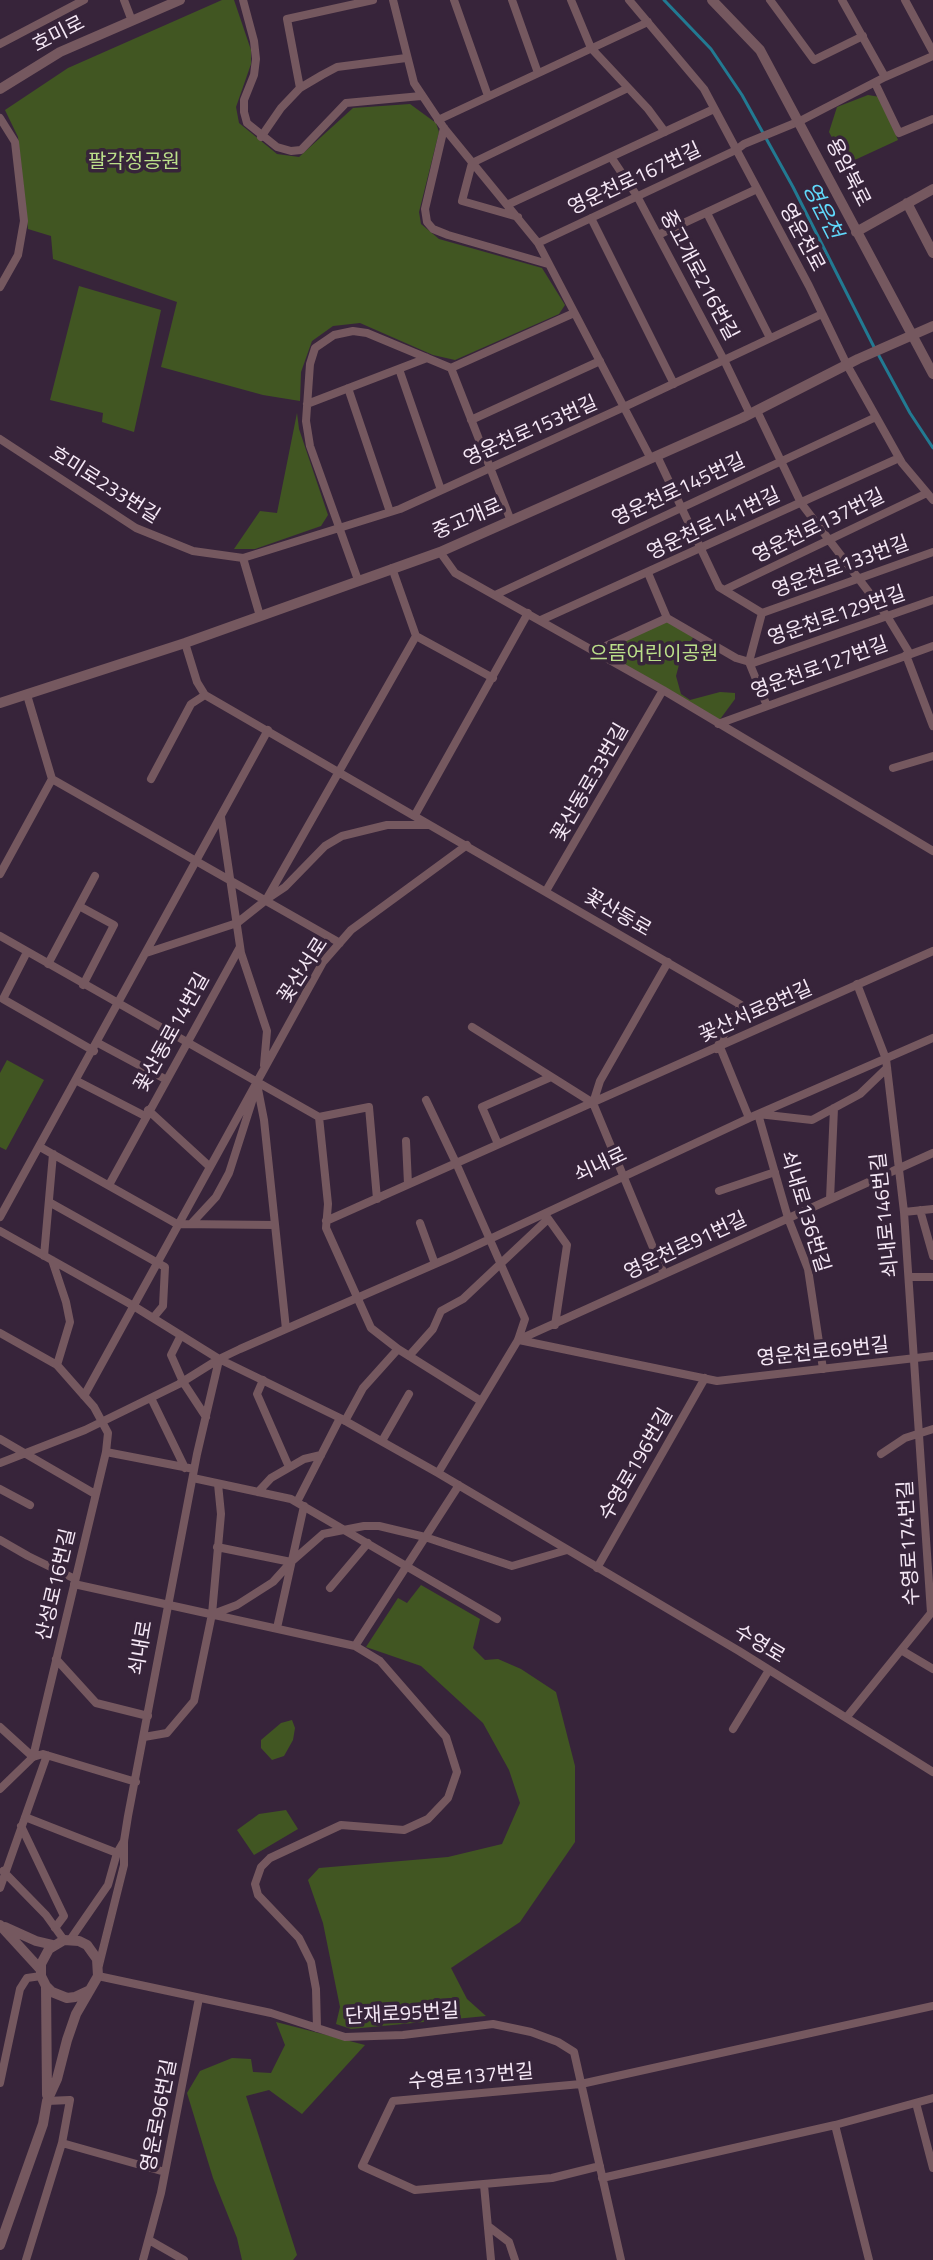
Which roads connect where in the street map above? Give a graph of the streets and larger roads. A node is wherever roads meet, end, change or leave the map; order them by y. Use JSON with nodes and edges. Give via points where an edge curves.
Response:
{"nodes":[{"id":1,"x":84,"y":0,"type":"edge"},
{"id":2,"x":124,"y":0,"type":"edge"},
{"id":3,"x":180,"y":0,"type":"edge"},
{"id":4,"x":243,"y":0,"type":"edge"},
{"id":5,"x":373,"y":0,"type":"edge"},
{"id":6,"x":393,"y":0,"type":"edge"},
{"id":7,"x":454,"y":0,"type":"edge"},
{"id":8,"x":512,"y":0,"type":"edge"},
{"id":9,"x":571,"y":0,"type":"edge"},
{"id":10,"x":629,"y":0,"type":"edge"},
{"id":11,"x":712,"y":0,"type":"edge"},
{"id":12,"x":770,"y":0,"type":"edge"},
{"id":13,"x":842,"y":0,"type":"edge"},
{"id":14,"x":905,"y":0,"type":"edge"},
{"id":15,"x":132,"y":21,"type":"junction"},
{"id":16,"x":648,"y":22,"type":"junction"},
{"id":17,"x":863,"y":36,"type":"junction"},
{"id":18,"x":0,"y":44,"type":"edge"},
{"id":19,"x":591,"y":48,"type":"junction"},
{"id":20,"x":933,"y":54,"type":"edge"},
{"id":21,"x":406,"y":58,"type":"junction"},
{"id":22,"x":538,"y":73,"type":"junction"},
{"id":23,"x":885,"y":77,"type":"junction"},
{"id":24,"x":875,"y":83,"type":"junction"},
{"id":25,"x":300,"y":88,"type":"junction"},
{"id":26,"x":628,"y":88,"type":"junction"},
{"id":27,"x":0,"y":89,"type":"edge"},
{"id":28,"x":421,"y":96,"type":"junction"},
{"id":29,"x":488,"y":96,"type":"junction"},
{"id":30,"x":714,"y":109,"type":"junction"},
{"id":31,"x":0,"y":118,"type":"edge"},
{"id":32,"x":933,"y":119,"type":"edge"},
{"id":33,"x":800,"y":121,"type":"junction"},
{"id":34,"x":441,"y":124,"type":"junction"},
{"id":35,"x":665,"y":132,"type":"junction"},
{"id":36,"x":261,"y":137,"type":"junction"},
{"id":37,"x":740,"y":147,"type":"junction"},
{"id":38,"x":611,"y":157,"type":"junction"},
{"id":39,"x":472,"y":163,"type":"junction"},
{"id":40,"x":757,"y":189,"type":"junction"},
{"id":41,"x":933,"y":189,"type":"edge"},
{"id":42,"x":637,"y":196,"type":"junction"},
{"id":43,"x":907,"y":203,"type":"junction"},
{"id":44,"x":509,"y":204,"type":"junction"},
{"id":45,"x":707,"y":213,"type":"junction"},
{"id":46,"x":518,"y":217,"type":"junction"},
{"id":47,"x":591,"y":218,"type":"junction"},
{"id":48,"x":856,"y":232,"type":"junction"},
{"id":49,"x":658,"y":235,"type":"junction"},
{"id":50,"x":538,"y":243,"type":"junction"},
{"id":51,"x":933,"y":253,"type":"edge"},
{"id":52,"x":548,"y":264,"type":"junction"},
{"id":53,"x":0,"y":287,"type":"edge"},
{"id":54,"x":574,"y":313,"type":"junction"},
{"id":55,"x":822,"y":314,"type":"junction"},
{"id":56,"x":933,"y":326,"type":"edge"},
{"id":57,"x":913,"y":336,"type":"junction"},
{"id":58,"x":770,"y":338,"type":"junction"},
{"id":59,"x":427,"y":358,"type":"junction"},
{"id":60,"x":724,"y":360,"type":"junction"},
{"id":61,"x":600,"y":361,"type":"junction"},
{"id":62,"x":847,"y":365,"type":"junction"},
{"id":63,"x":451,"y":368,"type":"junction"},
{"id":64,"x":399,"y":369,"type":"junction"},
{"id":65,"x":933,"y":374,"type":"edge"},
{"id":66,"x":674,"y":384,"type":"junction"},
{"id":67,"x":348,"y":388,"type":"junction"},
{"id":68,"x":307,"y":404,"type":"junction"},
{"id":69,"x":624,"y":407,"type":"junction"},
{"id":70,"x":753,"y":412,"type":"junction"},
{"id":71,"x":876,"y":417,"type":"junction"},
{"id":72,"x":471,"y":420,"type":"junction"},
{"id":73,"x":0,"y":439,"type":"edge"},
{"id":74,"x":654,"y":458,"type":"junction"},
{"id":75,"x":899,"y":458,"type":"junction"},
{"id":76,"x":779,"y":462,"type":"junction"},
{"id":77,"x":490,"y":468,"type":"junction"},
{"id":78,"x":441,"y":490,"type":"junction"},
{"id":79,"x":930,"y":496,"type":"edge"},
{"id":80,"x":801,"y":503,"type":"junction"},
{"id":81,"x":680,"y":508,"type":"junction"},
{"id":82,"x":390,"y":512,"type":"junction"},
{"id":83,"x":511,"y":521,"type":"junction"},
{"id":84,"x":338,"y":527,"type":"junction"},
{"id":85,"x":828,"y":541,"type":"junction"},
{"id":86,"x":699,"y":549,"type":"junction"},
{"id":87,"x":440,"y":552,"type":"junction"},
{"id":88,"x":933,"y":552,"type":"edge"},
{"id":89,"x":243,"y":558,"type":"junction"},
{"id":90,"x":392,"y":568,"type":"junction"},
{"id":91,"x":648,"y":573,"type":"junction"},
{"id":92,"x":858,"y":579,"type":"junction"},
{"id":93,"x":358,"y":580,"type":"junction"},
{"id":94,"x":724,"y":590,"type":"junction"},
{"id":95,"x":495,"y":595,"type":"junction"},
{"id":96,"x":933,"y":600,"type":"edge"},
{"id":97,"x":528,"y":613,"type":"junction"},
{"id":98,"x":762,"y":613,"type":"junction"},
{"id":99,"x":260,"y":616,"type":"junction"},
{"id":100,"x":887,"y":616,"type":"junction"},
{"id":101,"x":667,"y":618,"type":"junction"},
{"id":102,"x":541,"y":620,"type":"junction"},
{"id":103,"x":416,"y":636,"type":"junction"},
{"id":104,"x":185,"y":643,"type":"junction"},
{"id":105,"x":933,"y":646,"type":"edge"},
{"id":106,"x":595,"y":651,"type":"junction"},
{"id":107,"x":908,"y":654,"type":"junction"},
{"id":108,"x":749,"y":662,"type":"junction"},
{"id":109,"x":493,"y":678,"type":"junction"},
{"id":110,"x":663,"y":690,"type":"junction"},
{"id":111,"x":27,"y":695,"type":"junction"},
{"id":112,"x":205,"y":695,"type":"junction"},
{"id":113,"x":0,"y":703,"type":"edge"},
{"id":114,"x":767,"y":706,"type":"junction"},
{"id":115,"x":718,"y":724,"type":"junction"},
{"id":116,"x":933,"y":726,"type":"edge"},
{"id":117,"x":268,"y":730,"type":"junction"},
{"id":118,"x":933,"y":756,"type":"edge"},
{"id":119,"x":893,"y":768,"type":"dead end"},
{"id":120,"x":339,"y":771,"type":"junction"},
{"id":121,"x":52,"y":779,"type":"junction"},
{"id":122,"x":151,"y":779,"type":"dead end"},
{"id":123,"x":415,"y":815,"type":"junction"},
{"id":124,"x":221,"y":816,"type":"junction"},
{"id":125,"x":434,"y":826,"type":"junction"},
{"id":126,"x":467,"y":845,"type":"junction"},
{"id":127,"x":933,"y":851,"type":"edge"},
{"id":128,"x":197,"y":860,"type":"junction"},
{"id":129,"x":0,"y":874,"type":"edge"},
{"id":130,"x":95,"y":876,"type":"dead end"},
{"id":131,"x":232,"y":880,"type":"junction"},
{"id":132,"x":546,"y":891,"type":"junction"},
{"id":133,"x":266,"y":900,"type":"junction"},
{"id":134,"x":79,"y":906,"type":"junction"},
{"id":135,"x":237,"y":923,"type":"junction"},
{"id":136,"x":0,"y":936,"type":"edge"},
{"id":137,"x":340,"y":943,"type":"junction"},
{"id":138,"x":240,"y":947,"type":"junction"},
{"id":139,"x":933,"y":951,"type":"edge"},
{"id":140,"x":27,"y":952,"type":"junction"},
{"id":141,"x":145,"y":953,"type":"junction"},
{"id":142,"x":668,"y":962,"type":"junction"},
{"id":143,"x":48,"y":964,"type":"junction"},
{"id":144,"x":857,"y":984,"type":"junction"},
{"id":145,"x":83,"y":985,"type":"junction"},
{"id":146,"x":117,"y":1004,"type":"junction"},
{"id":147,"x":472,"y":1027,"type":"dead end"},
{"id":148,"x":933,"y":1038,"type":"edge"},
{"id":149,"x":186,"y":1043,"type":"junction"},
{"id":150,"x":96,"y":1047,"type":"junction"},
{"id":151,"x":718,"y":1048,"type":"junction"},
{"id":152,"x":887,"y":1063,"type":"junction"},
{"id":153,"x":263,"y":1072,"type":"junction"},
{"id":154,"x":551,"y":1077,"type":"junction"},
{"id":155,"x":165,"y":1079,"type":"junction"},
{"id":156,"x":77,"y":1081,"type":"junction"},
{"id":157,"x":257,"y":1083,"type":"junction"},
{"id":158,"x":426,"y":1100,"type":"dead end"},
{"id":159,"x":593,"y":1103,"type":"junction"},
{"id":160,"x":834,"y":1108,"type":"junction"},
{"id":161,"x":146,"y":1113,"type":"junction"},
{"id":162,"x":753,"y":1116,"type":"junction"},
{"id":163,"x":319,"y":1117,"type":"junction"},
{"id":164,"x":406,"y":1141,"type":"dead end"},
{"id":165,"x":498,"y":1144,"type":"junction"},
{"id":166,"x":40,"y":1147,"type":"junction"},
{"id":167,"x":933,"y":1153,"type":"edge"},
{"id":168,"x":53,"y":1154,"type":"junction"},
{"id":169,"x":456,"y":1163,"type":"junction"},
{"id":170,"x":210,"y":1167,"type":"junction"},
{"id":171,"x":897,"y":1169,"type":"junction"},
{"id":172,"x":775,"y":1172,"type":"junction"},
{"id":173,"x":623,"y":1176,"type":"junction"},
{"id":174,"x":408,"y":1184,"type":"junction"},
{"id":175,"x":109,"y":1185,"type":"junction"},
{"id":176,"x":719,"y":1191,"type":"dead end"},
{"id":177,"x":377,"y":1199,"type":"junction"},
{"id":178,"x":830,"y":1199,"type":"junction"},
{"id":179,"x":49,"y":1202,"type":"junction"},
{"id":180,"x":933,"y":1209,"type":"edge"},
{"id":181,"x":920,"y":1210,"type":"junction"},
{"id":182,"x":904,"y":1212,"type":"junction"},
{"id":183,"x":546,"y":1216,"type":"junction"},
{"id":184,"x":0,"y":1217,"type":"edge"},
{"id":185,"x":788,"y":1218,"type":"junction"},
{"id":186,"x":326,"y":1221,"type":"junction"},
{"id":187,"x":420,"y":1223,"type":"dead end"},
{"id":188,"x":177,"y":1224,"type":"junction"},
{"id":189,"x":191,"y":1224,"type":"junction"},
{"id":190,"x":275,"y":1225,"type":"junction"},
{"id":191,"x":0,"y":1231,"type":"edge"},
{"id":192,"x":491,"y":1238,"type":"junction"},
{"id":193,"x":933,"y":1256,"type":"edge"},
{"id":194,"x":48,"y":1258,"type":"junction"},
{"id":195,"x":157,"y":1261,"type":"junction"},
{"id":196,"x":501,"y":1262,"type":"junction"},
{"id":197,"x":435,"y":1264,"type":"junction"},
{"id":198,"x":664,"y":1274,"type":"junction"},
{"id":199,"x":909,"y":1277,"type":"junction"},
{"id":200,"x":933,"y":1277,"type":"edge"},
{"id":201,"x":357,"y":1298,"type":"junction"},
{"id":202,"x":132,"y":1305,"type":"junction"},
{"id":203,"x":153,"y":1318,"type":"junction"},
{"id":204,"x":555,"y":1325,"type":"junction"},
{"id":205,"x":286,"y":1329,"type":"junction"},
{"id":206,"x":0,"y":1333,"type":"edge"},
{"id":207,"x":181,"y":1335,"type":"junction"},
{"id":208,"x":518,"y":1340,"type":"junction"},
{"id":209,"x":398,"y":1349,"type":"junction"},
{"id":210,"x":409,"y":1356,"type":"junction"},
{"id":211,"x":933,"y":1356,"type":"edge"},
{"id":212,"x":219,"y":1359,"type":"junction"},
{"id":213,"x":915,"y":1359,"type":"junction"},
{"id":214,"x":57,"y":1365,"type":"junction"},
{"id":215,"x":823,"y":1369,"type":"junction"},
{"id":216,"x":705,"y":1378,"type":"junction"},
{"id":217,"x":263,"y":1380,"type":"junction"},
{"id":218,"x":183,"y":1382,"type":"junction"},
{"id":219,"x":409,"y":1394,"type":"dead end"},
{"id":220,"x":84,"y":1396,"type":"junction"},
{"id":221,"x":151,"y":1398,"type":"junction"},
{"id":222,"x":481,"y":1401,"type":"junction"},
{"id":223,"x":206,"y":1417,"type":"junction"},
{"id":224,"x":342,"y":1420,"type":"junction"},
{"id":225,"x":101,"y":1422,"type":"junction"},
{"id":226,"x":933,"y":1429,"type":"edge"},
{"id":227,"x":919,"y":1433,"type":"junction"},
{"id":228,"x":0,"y":1439,"type":"edge"},
{"id":229,"x":382,"y":1441,"type":"junction"},
{"id":230,"x":106,"y":1452,"type":"junction"},
{"id":231,"x":26,"y":1454,"type":"junction"},
{"id":232,"x":881,"y":1454,"type":"dead end"},
{"id":233,"x":321,"y":1455,"type":"junction"},
{"id":234,"x":0,"y":1463,"type":"edge"},
{"id":235,"x":289,"y":1467,"type":"junction"},
{"id":236,"x":191,"y":1472,"type":"junction"},
{"id":237,"x":438,"y":1473,"type":"junction"},
{"id":238,"x":218,"y":1484,"type":"junction"},
{"id":239,"x":459,"y":1485,"type":"junction"},
{"id":240,"x":0,"y":1489,"type":"edge"},
{"id":241,"x":258,"y":1492,"type":"junction"},
{"id":242,"x":95,"y":1494,"type":"junction"},
{"id":243,"x":300,"y":1504,"type":"junction"},
{"id":244,"x":30,"y":1505,"type":"dead end"},
{"id":245,"x":929,"y":1521,"type":"edge"},
{"id":246,"x":345,"y":1529,"type":"junction"},
{"id":247,"x":425,"y":1537,"type":"junction"},
{"id":248,"x":0,"y":1540,"type":"edge"},
{"id":249,"x":368,"y":1543,"type":"junction"},
{"id":250,"x":217,"y":1547,"type":"junction"},
{"id":251,"x":567,"y":1550,"type":"junction"},
{"id":252,"x":291,"y":1562,"type":"junction"},
{"id":253,"x":407,"y":1565,"type":"junction"},
{"id":254,"x":597,"y":1568,"type":"junction"},
{"id":255,"x":74,"y":1581,"type":"junction"},
{"id":256,"x":330,"y":1588,"type":"dead end"},
{"id":257,"x":168,"y":1604,"type":"junction"},
{"id":258,"x":212,"y":1614,"type":"junction"},
{"id":259,"x":497,"y":1619,"type":"dead end"},
{"id":260,"x":277,"y":1628,"type":"junction"},
{"id":261,"x":355,"y":1646,"type":"junction"},
{"id":262,"x":901,"y":1650,"type":"junction"},
{"id":263,"x":56,"y":1659,"type":"junction"},
{"id":264,"x":933,"y":1669,"type":"edge"},
{"id":265,"x":769,"y":1670,"type":"junction"},
{"id":266,"x":148,"y":1716,"type":"junction"},
{"id":267,"x":846,"y":1718,"type":"junction"},
{"id":268,"x":0,"y":1727,"type":"edge"},
{"id":269,"x":733,"y":1729,"type":"dead end"},
{"id":270,"x":144,"y":1737,"type":"junction"},
{"id":271,"x":47,"y":1755,"type":"junction"},
{"id":272,"x":33,"y":1757,"type":"junction"},
{"id":273,"x":933,"y":1772,"type":"edge"},
{"id":274,"x":136,"y":1782,"type":"junction"},
{"id":275,"x":0,"y":1789,"type":"edge"},
{"id":276,"x":23,"y":1821,"type":"junction"},
{"id":277,"x":124,"y":1841,"type":"junction"},
{"id":278,"x":117,"y":1853,"type":"junction"},
{"id":279,"x":2,"y":1870,"type":"edge"},
{"id":280,"x":0,"y":1888,"type":"edge"},
{"id":281,"x":0,"y":1925,"type":"edge"},
{"id":282,"x":55,"y":1928,"type":"junction"},
{"id":283,"x":67,"y":1940,"type":"junction"},
{"id":284,"x":53,"y":1945,"type":"junction"},
{"id":285,"x":98,"y":1972,"type":"junction"},
{"id":286,"x":43,"y":1977,"type":"junction"},
{"id":287,"x":90,"y":1990,"type":"junction"},
{"id":288,"x":199,"y":1998,"type":"junction"},
{"id":289,"x":933,"y":2006,"type":"edge"},
{"id":290,"x":317,"y":2028,"type":"junction"},
{"id":291,"x":0,"y":2083,"type":"edge"},
{"id":292,"x":581,"y":2084,"type":"junction"},
{"id":293,"x":933,"y":2098,"type":"edge"},
{"id":294,"x":47,"y":2101,"type":"junction"},
{"id":295,"x":916,"y":2103,"type":"junction"},
{"id":296,"x":835,"y":2125,"type":"junction"},
{"id":297,"x":62,"y":2143,"type":"junction"},
{"id":298,"x":600,"y":2166,"type":"junction"},
{"id":299,"x":933,"y":2168,"type":"edge"},
{"id":300,"x":165,"y":2172,"type":"junction"},
{"id":301,"x":602,"y":2178,"type":"junction"},
{"id":302,"x":484,"y":2185,"type":"junction"},
{"id":303,"x":488,"y":2226,"type":"junction"},
{"id":304,"x":149,"y":2240,"type":"junction"},
{"id":305,"x":0,"y":2245,"type":"edge"},
{"id":306,"x":26,"y":2260,"type":"edge"},
{"id":307,"x":143,"y":2260,"type":"edge"},
{"id":308,"x":184,"y":2260,"type":"edge"},
{"id":309,"x":491,"y":2260,"type":"edge"},
{"id":310,"x":515,"y":2260,"type":"edge"},
{"id":311,"x":621,"y":2260,"type":"edge"},
{"id":312,"x":869,"y":2260,"type":"edge"}],
"edges":[{"from":1,"to":18,"type":"street"},
{"from":2,"to":15,"type":"street"},
{"from":3,"to":15,"type":"street","name":"호미로"},
{"from":4,"to":36,"type":"street","via":[[256,59],[244,112]]},
{"from":5,"to":25,"type":"street","via":[[287,19]]},
{"from":6,"to":21,"type":"street","name":"영운천로133번길"},
{"from":7,"to":29,"type":"street"},
{"from":8,"to":22,"type":"street"},
{"from":9,"to":19,"type":"street"},
{"from":10,"to":16,"type":"street","name":"영운천로"},
{"from":11,"to":33,"type":"street","name":"용암북로","via":[[760,50]]},
{"from":12,"to":17,"type":"street","via":[[814,60]]},
{"from":13,"to":17,"type":"street"},
{"from":14,"to":20,"type":"street"},
{"from":15,"to":27,"type":"street","name":"호미로","via":[[60,52]]},
{"from":16,"to":19,"type":"street"},
{"from":16,"to":30,"type":"street","name":"영운천로","via":[[692,73]]},
{"from":17,"to":23,"type":"street"},
{"from":19,"to":22,"type":"street"},
{"from":19,"to":26,"type":"street"},
{"from":20,"to":23,"type":"street","name":"영운천로167번길"},
{"from":21,"to":25,"type":"street","via":[[337,67]]},
{"from":21,"to":28,"type":"street","name":"영운천로133번길"},
{"from":22,"to":29,"type":"street"},
{"from":23,"to":24,"type":"street","name":"영운천로167번길"},
{"from":24,"to":32,"type":"street","via":[[899,133]]},
{"from":24,"to":33,"type":"street","name":"영운천로167번길"},
{"from":25,"to":36,"type":"street"},
{"from":26,"to":35,"type":"street"},
{"from":26,"to":39,"type":"street"},
{"from":28,"to":34,"type":"street","name":"영운천로133번길"},
{"from":28,"to":36,"type":"street","via":[[346,103],[301,150],[277,147]]},
{"from":29,"to":34,"type":"street"},
{"from":30,"to":35,"type":"street"},
{"from":30,"to":37,"type":"street","name":"영운천로"},
{"from":31,"to":53,"type":"street","via":[[15,142],[24,221],[18,255]]},
{"from":33,"to":37,"type":"street","name":"영운천로167번길"},
{"from":33,"to":48,"type":"street","name":"용암북로"},
{"from":34,"to":39,"type":"street","name":"영운천로133번길"},
{"from":34,"to":52,"type":"street","via":[[427,222],[448,235]]},
{"from":35,"to":38,"type":"street"},
{"from":37,"to":40,"type":"street","name":"영운천로"},
{"from":37,"to":42,"type":"street","name":"영운천로167번길"},
{"from":38,"to":42,"type":"street","name":"중고개로216번길"},
{"from":38,"to":44,"type":"street"},
{"from":39,"to":44,"type":"street","name":"영운천로133번길"},
{"from":39,"to":46,"type":"street","via":[[462,201]]},
{"from":40,"to":45,"type":"street"},
{"from":40,"to":55,"type":"street","name":"영운천로"},
{"from":41,"to":43,"type":"street"},
{"from":42,"to":47,"type":"street","name":"영운천로167번길"},
{"from":42,"to":49,"type":"street","name":"중고개로216번길"},
{"from":43,"to":48,"type":"street"},
{"from":43,"to":51,"type":"street"},
{"from":44,"to":46,"type":"street","name":"영운천로133번길"},
{"from":45,"to":49,"type":"street"},
{"from":45,"to":58,"type":"street"},
{"from":46,"to":50,"type":"street","name":"영운천로133번길"},
{"from":47,"to":50,"type":"street","name":"영운천로167번길"},
{"from":47,"to":66,"type":"street"},
{"from":48,"to":57,"type":"street","name":"용암북로"},
{"from":49,"to":60,"type":"street","name":"중고개로216번길"},
{"from":50,"to":52,"type":"street","name":"영운천로133번길"},
{"from":52,"to":54,"type":"street","name":"영운천로133번길"},
{"from":54,"to":61,"type":"street","name":"영운천로133번길"},
{"from":54,"to":63,"type":"street"},
{"from":55,"to":58,"type":"street","name":"영운천로153번길"},
{"from":55,"to":62,"type":"street","name":"영운천로"},
{"from":56,"to":57,"type":"street","name":"중고개로"},
{"from":57,"to":62,"type":"street","name":"중고개로"},
{"from":57,"to":65,"type":"street","name":"용암북로"},
{"from":58,"to":60,"type":"street","name":"영운천로153번길"},
{"from":59,"to":63,"type":"street"},
{"from":59,"to":64,"type":"street"},
{"from":59,"to":68,"type":"street","via":[[367,333],[334,335],[315,348]]},
{"from":60,"to":66,"type":"street","name":"영운천로153번길"},
{"from":60,"to":70,"type":"street","name":"중고개로216번길"},
{"from":61,"to":69,"type":"street","name":"영운천로133번길"},
{"from":61,"to":72,"type":"street"},
{"from":62,"to":70,"type":"street","name":"중고개로"},
{"from":62,"to":71,"type":"street","name":"영운천로"},
{"from":63,"to":72,"type":"street"},
{"from":64,"to":67,"type":"street"},
{"from":64,"to":78,"type":"street"},
{"from":66,"to":69,"type":"street","name":"영운천로153번길"},
{"from":67,"to":68,"type":"street"},
{"from":67,"to":82,"type":"street"},
{"from":68,"to":84,"type":"street","via":[[310,446]]},
{"from":69,"to":74,"type":"street","name":"영운천로133번길"},
{"from":69,"to":77,"type":"street","name":"영운천로153번길"},
{"from":70,"to":74,"type":"street","name":"중고개로"},
{"from":70,"to":76,"type":"street","name":"중고개로216번길"},
{"from":71,"to":75,"type":"street","name":"영운천로"},
{"from":71,"to":76,"type":"street","name":"영운천로145번길"},
{"from":72,"to":77,"type":"street"},
{"from":73,"to":89,"type":"street","name":"호미로233번길","via":[[136,528],[193,551]]},
{"from":74,"to":81,"type":"street","name":"영운천로133번길"},
{"from":74,"to":83,"type":"street","name":"중고개로"},
{"from":75,"to":79,"type":"street","name":"영운천로"},
{"from":75,"to":80,"type":"street","name":"영운천로141번길"},
{"from":76,"to":80,"type":"street","name":"중고개로216번길"},
{"from":76,"to":81,"type":"street","name":"영운천로145번길"},
{"from":77,"to":78,"type":"street","name":"영운천로153번길"},
{"from":77,"to":83,"type":"street"},
{"from":78,"to":82,"type":"street","name":"영운천로153번길"},
{"from":79,"to":85,"type":"street","name":"영운천로137번길"},
{"from":80,"to":85,"type":"street","name":"중고개로216번길"},
{"from":80,"to":86,"type":"street","name":"영운천로141번길"},
{"from":81,"to":86,"type":"street","name":"영운천로133번길"},
{"from":81,"to":95,"type":"street","name":"영운천로145번길"},
{"from":82,"to":84,"type":"street","name":"영운천로153번길"},
{"from":83,"to":87,"type":"street","name":"중고개로"},
{"from":84,"to":89,"type":"street","name":"영운천로153번길"},
{"from":84,"to":93,"type":"street"},
{"from":85,"to":92,"type":"street","name":"중고개로216번길"},
{"from":85,"to":94,"type":"street","name":"영운천로137번길"},
{"from":86,"to":91,"type":"street","name":"영운천로141번길"},
{"from":86,"to":94,"type":"street","name":"영운천로133번길"},
{"from":87,"to":90,"type":"street","name":"중고개로"},
{"from":87,"to":95,"type":"street","via":[[455,573]]},
{"from":88,"to":92,"type":"street","name":"영운천로133번길"},
{"from":89,"to":99,"type":"street"},
{"from":90,"to":93,"type":"street","name":"중고개로"},
{"from":90,"to":103,"type":"street"},
{"from":91,"to":101,"type":"street"},
{"from":91,"to":102,"type":"street","name":"영운천로141번길"},
{"from":92,"to":98,"type":"street","name":"영운천로133번길"},
{"from":92,"to":100,"type":"street","name":"중고개로216번길"},
{"from":93,"to":99,"type":"street","name":"중고개로"},
{"from":94,"to":98,"type":"street","name":"영운천로133번길"},
{"from":95,"to":97,"type":"street"},
{"from":96,"to":100,"type":"street","name":"영운천로129번길"},
{"from":97,"to":102,"type":"street"},
{"from":97,"to":109,"type":"street"},
{"from":98,"to":108,"type":"street"},
{"from":99,"to":104,"type":"street","name":"중고개로"},
{"from":100,"to":107,"type":"street","name":"중고개로216번길"},
{"from":100,"to":108,"type":"street","name":"영운천로129번길"},
{"from":101,"to":106,"type":"street"},
{"from":101,"to":108,"type":"street","name":"영운천로129번길"},
{"from":102,"to":106,"type":"street"},
{"from":103,"to":109,"type":"street"},
{"from":103,"to":120,"type":"street"},
{"from":104,"to":111,"type":"street","name":"중고개로"},
{"from":104,"to":112,"type":"street"},
{"from":105,"to":107,"type":"street","name":"영운천로127번길"},
{"from":106,"to":110,"type":"street"},
{"from":107,"to":114,"type":"street","name":"영운천로127번길"},
{"from":107,"to":116,"type":"street","name":"중고개로216번길"},
{"from":108,"to":114,"type":"street"},
{"from":109,"to":123,"type":"street"},
{"from":110,"to":115,"type":"street"},
{"from":110,"to":132,"type":"street","name":"꽃산동로33번길"},
{"from":111,"to":113,"type":"street","name":"중고개로"},
{"from":111,"to":121,"type":"street"},
{"from":112,"to":117,"type":"street","name":"꽃산동로"},
{"from":112,"to":122,"type":"street","via":[[191,704]]},
{"from":114,"to":115,"type":"street","name":"영운천로127번길"},
{"from":115,"to":127,"type":"street"},
{"from":117,"to":120,"type":"street","name":"꽃산동로"},
{"from":117,"to":124,"type":"street"},
{"from":118,"to":119,"type":"street"},
{"from":120,"to":123,"type":"street","name":"꽃산동로"},
{"from":120,"to":133,"type":"street"},
{"from":121,"to":128,"type":"street"},
{"from":121,"to":129,"type":"street"},
{"from":123,"to":125,"type":"street","name":"꽃산동로"},
{"from":124,"to":128,"type":"street"},
{"from":124,"to":131,"type":"street"},
{"from":125,"to":126,"type":"street","name":"꽃산동로"},
{"from":125,"to":133,"type":"street","name":"꽃산동로","via":[[387,825],[342,836]]},
{"from":126,"to":132,"type":"street","name":"꽃산동로"},
{"from":126,"to":137,"type":"street","name":"꽃산서로"},
{"from":128,"to":131,"type":"street"},
{"from":128,"to":141,"type":"street"},
{"from":130,"to":134,"type":"street"},
{"from":131,"to":133,"type":"street"},
{"from":131,"to":135,"type":"street"},
{"from":132,"to":142,"type":"street","name":"꽃산동로"},
{"from":133,"to":135,"type":"street"},
{"from":133,"to":137,"type":"street"},
{"from":134,"to":143,"type":"street"},
{"from":134,"to":145,"type":"street","via":[[114,925]]},
{"from":135,"to":138,"type":"street"},
{"from":135,"to":141,"type":"street"},
{"from":136,"to":140,"type":"street"},
{"from":137,"to":153,"type":"street","name":"꽃산서로","via":[[323,962]]},
{"from":138,"to":149,"type":"street","name":"꽃산동로14번길"},
{"from":138,"to":153,"type":"street","name":"꽃산서로","via":[[267,1031]]},
{"from":139,"to":144,"type":"street","name":"꽃산서로8번길"},
{"from":140,"to":143,"type":"street"},
{"from":140,"to":150,"type":"street","via":[[3,999]]},
{"from":141,"to":146,"type":"street"},
{"from":142,"to":151,"type":"street","name":"꽃산동로","via":[[741,1005]]},
{"from":142,"to":159,"type":"street","via":[[600,1081]]},
{"from":143,"to":145,"type":"street"},
{"from":144,"to":151,"type":"street","name":"꽃산서로8번길"},
{"from":144,"to":152,"type":"street","name":"쇠내로146번길"},
{"from":145,"to":146,"type":"street"},
{"from":146,"to":149,"type":"street"},
{"from":146,"to":150,"type":"street"},
{"from":147,"to":154,"type":"street"},
{"from":148,"to":152,"type":"street","name":"쇠내로"},
{"from":149,"to":155,"type":"street","name":"꽃산동로14번길"},
{"from":149,"to":157,"type":"street"},
{"from":150,"to":155,"type":"street"},
{"from":150,"to":156,"type":"street"},
{"from":151,"to":159,"type":"street","name":"꽃산서로8번길"},
{"from":151,"to":162,"type":"street","name":"쇠내로136번길"},
{"from":152,"to":160,"type":"street","via":[[860,1094]]},
{"from":152,"to":162,"type":"street","name":"쇠내로"},
{"from":152,"to":171,"type":"street","name":"쇠내로146번길"},
{"from":153,"to":157,"type":"street","name":"꽃산서로"},
{"from":154,"to":159,"type":"street"},
{"from":154,"to":165,"type":"street","via":[[482,1107]]},
{"from":155,"to":161,"type":"street","name":"꽃산동로14번길"},
{"from":156,"to":161,"type":"street"},
{"from":156,"to":166,"type":"street"},
{"from":157,"to":163,"type":"street"},
{"from":157,"to":170,"type":"street","name":"꽃산서로"},
{"from":157,"to":189,"type":"street","via":[[233,1163],[216,1197]]},
{"from":157,"to":190,"type":"street"},
{"from":158,"to":169,"type":"street"},
{"from":159,"to":165,"type":"street","name":"꽃산서로8번길"},
{"from":159,"to":173,"type":"street"},
{"from":160,"to":162,"type":"street","via":[[812,1120]]},
{"from":160,"to":178,"type":"street"},
{"from":161,"to":170,"type":"street"},
{"from":161,"to":175,"type":"street","name":"꽃산동로14번길"},
{"from":162,"to":172,"type":"street","name":"쇠내로136번길"},
{"from":162,"to":173,"type":"street","name":"쇠내로"},
{"from":163,"to":177,"type":"street","via":[[369,1107]]},
{"from":163,"to":186,"type":"street"},
{"from":164,"to":174,"type":"street"},
{"from":165,"to":169,"type":"street","name":"꽃산서로8번길"},
{"from":166,"to":168,"type":"street"},
{"from":166,"to":184,"type":"street"},
{"from":167,"to":171,"type":"street","name":"영운천로91번길"},
{"from":168,"to":175,"type":"street"},
{"from":168,"to":179,"type":"street"},
{"from":169,"to":174,"type":"street","name":"꽃산서로8번길"},
{"from":169,"to":192,"type":"street"},
{"from":170,"to":188,"type":"street","name":"꽃산서로"},
{"from":171,"to":178,"type":"street","name":"영운천로91번길"},
{"from":171,"to":182,"type":"street","name":"쇠내로146번길"},
{"from":172,"to":176,"type":"street"},
{"from":172,"to":185,"type":"street","name":"쇠내로136번길"},
{"from":173,"to":183,"type":"street","name":"쇠내로"},
{"from":173,"to":198,"type":"street"},
{"from":174,"to":177,"type":"street","name":"꽃산서로8번길"},
{"from":175,"to":188,"type":"street"},
{"from":177,"to":186,"type":"street","name":"꽃산서로8번길"},
{"from":178,"to":185,"type":"street","name":"영운천로91번길"},
{"from":179,"to":194,"type":"street"},
{"from":179,"to":195,"type":"street"},
{"from":180,"to":181,"type":"street"},
{"from":181,"to":182,"type":"street"},
{"from":181,"to":193,"type":"street"},
{"from":182,"to":199,"type":"street","name":"쇠내로146번길"},
{"from":183,"to":192,"type":"street","name":"쇠내로"},
{"from":183,"to":196,"type":"street"},
{"from":183,"to":204,"type":"street","via":[[567,1245]]},
{"from":185,"to":198,"type":"street","name":"영운천로91번길"},
{"from":185,"to":215,"type":"street","name":"쇠내로136번길","via":[[808,1269]]},
{"from":186,"to":201,"type":"street"},
{"from":187,"to":197,"type":"street"},
{"from":188,"to":189,"type":"street"},
{"from":188,"to":195,"type":"street","name":"꽃산서로"},
{"from":189,"to":190,"type":"street"},
{"from":190,"to":205,"type":"street"},
{"from":191,"to":194,"type":"street","name":"수영로"},
{"from":192,"to":196,"type":"street"},
{"from":192,"to":197,"type":"street","name":"쇠내로"},
{"from":194,"to":202,"type":"street","name":"수영로"},
{"from":194,"to":214,"type":"street","via":[[70,1322]]},
{"from":195,"to":202,"type":"street","name":"꽃산서로"},
{"from":195,"to":203,"type":"street","via":[[165,1267],[163,1306]]},
{"from":196,"to":208,"type":"street","via":[[525,1319]]},
{"from":196,"to":210,"type":"street","via":[[463,1299],[441,1311]]},
{"from":197,"to":201,"type":"street","name":"쇠내로"},
{"from":198,"to":204,"type":"street","name":"영운천로91번길"},
{"from":199,"to":200,"type":"street"},
{"from":199,"to":213,"type":"street","name":"쇠내로146번길"},
{"from":201,"to":205,"type":"street","name":"쇠내로"},
{"from":201,"to":209,"type":"street","via":[[371,1328]]},
{"from":202,"to":203,"type":"street","name":"수영로"},
{"from":202,"to":220,"type":"street","name":"꽃산서로"},
{"from":203,"to":207,"type":"street","name":"수영로"},
{"from":204,"to":208,"type":"street","name":"영운천로91번길"},
{"from":205,"to":212,"type":"street","name":"쇠내로"},
{"from":206,"to":214,"type":"street"},
{"from":207,"to":212,"type":"street","name":"수영로"},
{"from":207,"to":218,"type":"street","via":[[171,1355]]},
{"from":208,"to":216,"type":"street"},
{"from":208,"to":222,"type":"street"},
{"from":209,"to":210,"type":"street"},
{"from":209,"to":224,"type":"street"},
{"from":210,"to":222,"type":"street"},
{"from":211,"to":213,"type":"street","name":"영운천로69번길"},
{"from":212,"to":217,"type":"street","name":"수영로"},
{"from":212,"to":218,"type":"street"},
{"from":212,"to":223,"type":"street","name":"쇠내로"},
{"from":213,"to":215,"type":"street","name":"영운천로69번길"},
{"from":213,"to":227,"type":"street","name":"수영로174번길"},
{"from":214,"to":220,"type":"street"},
{"from":215,"to":216,"type":"street","name":"영운천로69번길"},
{"from":216,"to":254,"type":"street","name":"수영로196번길"},
{"from":217,"to":224,"type":"street","name":"수영로"},
{"from":217,"to":235,"type":"street","via":[[257,1394]]},
{"from":218,"to":221,"type":"street"},
{"from":218,"to":223,"type":"street"},
{"from":219,"to":229,"type":"street"},
{"from":220,"to":225,"type":"street"},
{"from":221,"to":225,"type":"street"},
{"from":221,"to":236,"type":"street"},
{"from":222,"to":237,"type":"street"},
{"from":223,"to":236,"type":"street","name":"쇠내로"},
{"from":224,"to":229,"type":"street","name":"수영로"},
{"from":224,"to":233,"type":"street"},
{"from":225,"to":230,"type":"street","name":"산성로16번길","via":[[108,1433]]},
{"from":225,"to":231,"type":"street"},
{"from":226,"to":227,"type":"street"},
{"from":227,"to":232,"type":"street"},
{"from":227,"to":245,"type":"street","name":"수영로174번길"},
{"from":228,"to":231,"type":"street"},
{"from":229,"to":237,"type":"street","name":"수영로"},
{"from":230,"to":236,"type":"street"},
{"from":230,"to":242,"type":"street","name":"산성로16번길"},
{"from":231,"to":234,"type":"street"},
{"from":231,"to":242,"type":"street"},
{"from":233,"to":235,"type":"street"},
{"from":233,"to":243,"type":"street"},
{"from":235,"to":241,"type":"street"},
{"from":236,"to":238,"type":"street"},
{"from":236,"to":257,"type":"street","name":"쇠내로"},
{"from":237,"to":239,"type":"street","name":"수영로"},
{"from":238,"to":241,"type":"street"},
{"from":238,"to":250,"type":"street"},
{"from":239,"to":247,"type":"street"},
{"from":239,"to":251,"type":"street","name":"수영로"},
{"from":240,"to":244,"type":"street"},
{"from":241,"to":243,"type":"street"},
{"from":242,"to":255,"type":"street","name":"산성로16번길"},
{"from":243,"to":246,"type":"street"},
{"from":243,"to":252,"type":"street"},
{"from":245,"to":262,"type":"street","name":"수영로174번길","via":[[931,1613]]},
{"from":246,"to":247,"type":"street","via":[[379,1526]]},
{"from":246,"to":249,"type":"street"},
{"from":246,"to":252,"type":"street","via":[[323,1534]]},
{"from":247,"to":251,"type":"street","via":[[512,1566]]},
{"from":247,"to":253,"type":"street"},
{"from":248,"to":255,"type":"street"},
{"from":249,"to":253,"type":"street"},
{"from":249,"to":256,"type":"street"},
{"from":250,"to":252,"type":"street"},
{"from":250,"to":258,"type":"street"},
{"from":251,"to":254,"type":"street","name":"수영로"},
{"from":252,"to":258,"type":"street","via":[[273,1582]]},
{"from":252,"to":260,"type":"street"},
{"from":253,"to":259,"type":"street"},
{"from":253,"to":261,"type":"street"},
{"from":254,"to":265,"type":"street","name":"수영로"},
{"from":255,"to":257,"type":"street"},
{"from":255,"to":263,"type":"street","name":"산성로16번길"},
{"from":257,"to":258,"type":"street"},
{"from":257,"to":266,"type":"street","name":"쇠내로"},
{"from":258,"to":260,"type":"street"},
{"from":258,"to":270,"type":"street","via":[[194,1701],[167,1733]]},
{"from":260,"to":261,"type":"street"},
{"from":261,"to":290,"type":"street","via":[[380,1661],[446,1737],[457,1772],[448,1798],[428,1819],[404,1830],[341,1825],[261,1867],[255,1884],[258,1895],[299,1938],[311,1962]]},
{"from":262,"to":264,"type":"street"},
{"from":262,"to":267,"type":"street","name":"수영로174번길"},
{"from":263,"to":266,"type":"street","via":[[96,1703]]},
{"from":263,"to":272,"type":"street","name":"산성로16번길"},
{"from":265,"to":267,"type":"street","name":"수영로"},
{"from":265,"to":269,"type":"street"},
{"from":266,"to":270,"type":"street","name":"쇠내로"},
{"from":267,"to":273,"type":"street","name":"수영로"},
{"from":268,"to":272,"type":"street"},
{"from":270,"to":274,"type":"street","name":"쇠내로"},
{"from":271,"to":272,"type":"street"},
{"from":271,"to":274,"type":"street"},
{"from":271,"to":276,"type":"street"},
{"from":272,"to":275,"type":"street"},
{"from":274,"to":277,"type":"street","name":"쇠내로"},
{"from":276,"to":278,"type":"street"},
{"from":276,"to":279,"type":"street"},
{"from":276,"to":282,"type":"street","via":[[64,1916]]},
{"from":277,"to":278,"type":"street"},
{"from":277,"to":285,"type":"street","name":"쇠내로","via":[[124,1865]]},
{"from":278,"to":283,"type":"street","via":[[108,1885]]},
{"from":279,"to":280,"type":"street"},
{"from":279,"to":282,"type":"street"},
{"from":281,"to":284,"type":"street"},
{"from":281,"to":286,"type":"street"},
{"from":282,"to":283,"type":"street"},
{"from":283,"to":284,"type":"street"},
{"from":283,"to":285,"type":"street","via":[[93,1951]]},
{"from":284,"to":286,"type":"street","via":[[45,1953]]},
{"from":285,"to":287,"type":"street"},
{"from":285,"to":288,"type":"street","name":"단재로95번길"},
{"from":286,"to":287,"type":"street","via":[[52,1992],[67,1998]]},
{"from":286,"to":291,"type":"street","via":[[27,1978],[20,1989]]},
{"from":286,"to":294,"type":"street"},
{"from":287,"to":294,"type":"street","via":[[76,2014]]},
{"from":288,"to":290,"type":"street","name":"단재로95번길"},
{"from":288,"to":300,"type":"street","name":"영운로96번길"},
{"from":289,"to":292,"type":"street"},
{"from":290,"to":292,"type":"street","name":"단재로95번길","via":[[345,2037],[493,2024],[531,2032],[574,2052]]},
{"from":292,"to":298,"type":"street","name":"단재로95번길"},
{"from":292,"to":302,"type":"street","name":"수영로137번길","via":[[393,2101],[362,2166],[415,2190]]},
{"from":293,"to":295,"type":"street"},
{"from":294,"to":297,"type":"street","via":[[70,2100]]},
{"from":294,"to":305,"type":"street"},
{"from":295,"to":296,"type":"street"},
{"from":295,"to":299,"type":"street"},
{"from":296,"to":301,"type":"street"},
{"from":296,"to":312,"type":"street"},
{"from":297,"to":300,"type":"street"},
{"from":297,"to":306,"type":"street"},
{"from":298,"to":301,"type":"street","name":"단재로95번길"},
{"from":298,"to":302,"type":"street","name":"수영로137번길","via":[[552,2178]]},
{"from":300,"to":304,"type":"street","name":"영운로96번길"},
{"from":301,"to":311,"type":"street","name":"단재로95번길"},
{"from":302,"to":303,"type":"street"},
{"from":303,"to":309,"type":"street"},
{"from":303,"to":310,"type":"street","via":[[509,2242]]},
{"from":304,"to":307,"type":"street","name":"영운로96번길"},
{"from":304,"to":308,"type":"street"}]}
